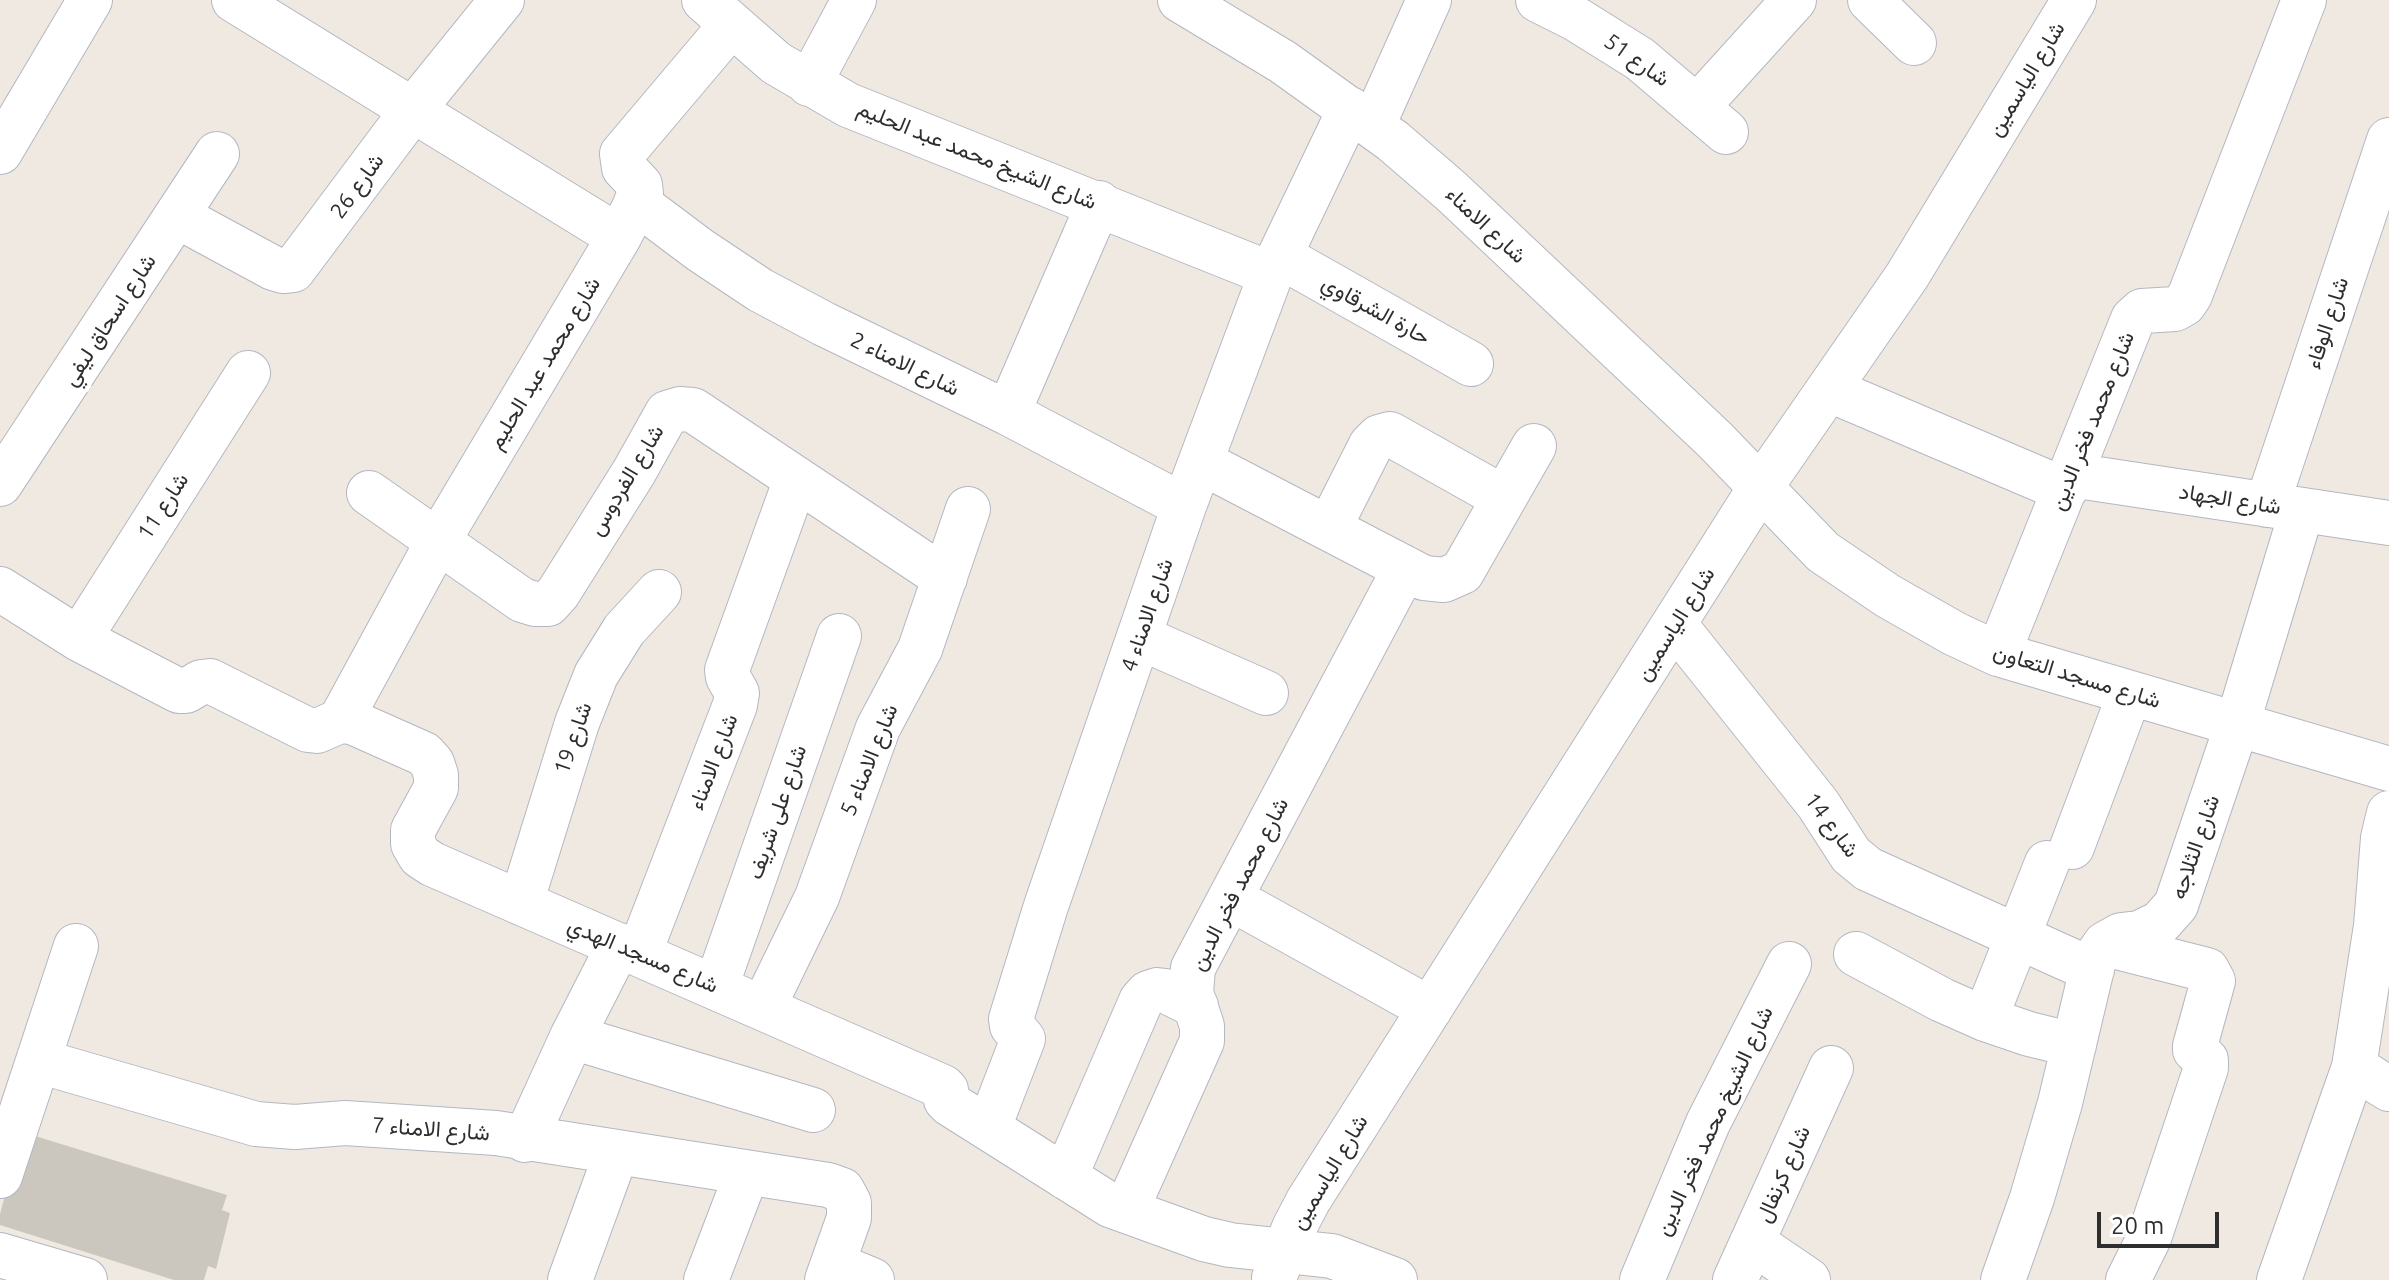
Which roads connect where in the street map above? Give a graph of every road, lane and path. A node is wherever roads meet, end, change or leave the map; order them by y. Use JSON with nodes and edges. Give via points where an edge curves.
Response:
{"nodes":[{"id":1,"x":90,"y":0,"type":"edge"},
{"id":2,"x":234,"y":0,"type":"edge"},
{"id":3,"x":502,"y":0,"type":"edge"},
{"id":4,"x":854,"y":0,"type":"edge"},
{"id":5,"x":1180,"y":0,"type":"edge"},
{"id":6,"x":1429,"y":0,"type":"edge"},
{"id":7,"x":1538,"y":0,"type":"edge"},
{"id":8,"x":1794,"y":0,"type":"edge"},
{"id":9,"x":1870,"y":0,"type":"edge"},
{"id":10,"x":2074,"y":0,"type":"edge"},
{"id":11,"x":2304,"y":0,"type":"edge"},
{"id":12,"x":718,"y":12,"type":"edge"},
{"id":13,"x":1914,"y":43,"type":"dead end"},
{"id":14,"x":809,"y":84,"type":"junction"},
{"id":15,"x":412,"y":111,"type":"junction"},
{"id":16,"x":1361,"y":117,"type":"junction"},
{"id":17,"x":2389,"y":140,"type":"edge"},
{"id":18,"x":0,"y":152,"type":"edge"},
{"id":19,"x":217,"y":154,"type":"dead end"},
{"id":20,"x":1099,"y":203,"type":"junction"},
{"id":21,"x":177,"y":216,"type":"junction"},
{"id":22,"x":628,"y":220,"type":"junction"},
{"id":23,"x":1276,"y":265,"type":"junction"},
{"id":24,"x":1471,"y":364,"type":"dead end"},
{"id":25,"x":248,"y":373,"type":"dead end"},
{"id":26,"x":1830,"y":390,"type":"junction"},
{"id":27,"x":1008,"y":413,"type":"junction"},
{"id":28,"x":1534,"y":446,"type":"dead end"},
{"id":29,"x":1201,"y":462,"type":"junction"},
{"id":30,"x":796,"y":479,"type":"junction"},
{"id":31,"x":2068,"y":482,"type":"junction"},
{"id":32,"x":0,"y":484,"type":"edge"},
{"id":33,"x":1760,"y":488,"type":"junction"},
{"id":34,"x":369,"y":493,"type":"dead end"},
{"id":35,"x":1504,"y":498,"type":"junction"},
{"id":36,"x":1184,"y":506,"type":"junction"},
{"id":37,"x":2285,"y":508,"type":"junction"},
{"id":38,"x":968,"y":509,"type":"dead end"},
{"id":39,"x":2389,"y":523,"type":"edge"},
{"id":40,"x":1329,"y":528,"type":"junction"},
{"id":41,"x":438,"y":541,"type":"junction"},
{"id":42,"x":1405,"y":568,"type":"junction"},
{"id":43,"x":945,"y":578,"type":"junction"},
{"id":44,"x":0,"y":589,"type":"edge"},
{"id":45,"x":659,"y":592,"type":"dead end"},
{"id":46,"x":1675,"y":625,"type":"junction"},
{"id":47,"x":839,"y":636,"type":"dead end"},
{"id":48,"x":1139,"y":637,"type":"junction"},
{"id":49,"x":79,"y":639,"type":"junction"},
{"id":50,"x":1998,"y":654,"type":"junction"},
{"id":51,"x":1266,"y":693,"type":"dead end"},
{"id":52,"x":2130,"y":693,"type":"junction"},
{"id":53,"x":340,"y":721,"type":"junction"},
{"id":54,"x":2237,"y":725,"type":"junction"},
{"id":55,"x":2389,"y":769,"type":"edge"},
{"id":56,"x":2389,"y":813,"type":"edge"},
{"id":57,"x":1230,"y":898,"type":"junction"},
{"id":58,"x":521,"y":903,"type":"junction"},
{"id":59,"x":2016,"y":936,"type":"junction"},
{"id":60,"x":76,"y":946,"type":"dead end"},
{"id":61,"x":629,"y":949,"type":"junction"},
{"id":62,"x":1856,"y":954,"type":"dead end"},
{"id":63,"x":2098,"y":957,"type":"junction"},
{"id":64,"x":1789,"y":964,"type":"dead end"},
{"id":65,"x":716,"y":987,"type":"junction"},
{"id":66,"x":1196,"y":1006,"type":"junction"},
{"id":67,"x":763,"y":1008,"type":"junction"},
{"id":68,"x":1430,"y":1009,"type":"junction"},
{"id":69,"x":1985,"y":1019,"type":"junction"},
{"id":70,"x":572,"y":1037,"type":"junction"},
{"id":71,"x":2074,"y":1045,"type":"junction"},
{"id":72,"x":39,"y":1061,"type":"junction"},
{"id":73,"x":1831,"y":1068,"type":"dead end"},
{"id":74,"x":2371,"y":1078,"type":"edge"},
{"id":75,"x":813,"y":1110,"type":"dead end"},
{"id":76,"x":989,"y":1127,"type":"junction"},
{"id":77,"x":525,"y":1140,"type":"junction"},
{"id":78,"x":616,"y":1154,"type":"junction"},
{"id":79,"x":747,"y":1173,"type":"junction"},
{"id":80,"x":0,"y":1176,"type":"edge"},
{"id":81,"x":1065,"y":1177,"type":"junction"},
{"id":82,"x":1126,"y":1211,"type":"junction"},
{"id":83,"x":0,"y":1255,"type":"edge"},
{"id":84,"x":1744,"y":1261,"type":"edge"},
{"id":85,"x":1279,"y":1266,"type":"edge"},
{"id":86,"x":844,"y":1275,"type":"edge"},
{"id":87,"x":85,"y":1280,"type":"edge"},
{"id":88,"x":570,"y":1280,"type":"edge"},
{"id":89,"x":706,"y":1280,"type":"edge"},
{"id":90,"x":1395,"y":1280,"type":"edge"},
{"id":91,"x":1642,"y":1280,"type":"edge"},
{"id":92,"x":1808,"y":1280,"type":"edge"},
{"id":93,"x":2003,"y":1280,"type":"edge"},
{"id":94,"x":2128,"y":1280,"type":"edge"},
{"id":95,"x":2279,"y":1280,"type":"edge"}],
"edges":[{"from":1,"to":18,"type":"street"},
{"from":2,"to":15,"type":"street","name":"شارع الامناء 2"},
{"from":3,"to":15,"type":"street","name":"شارع 26"},
{"from":4,"to":14,"type":"street"},
{"from":5,"to":16,"type":"street","name":"شارع الامناء"},
{"from":6,"to":16,"type":"street","name":"شارع الامناء 4"},
{"from":7,"to":8,"type":"street","name":"شارع 51","via":[[1640,59],[1712,119]]},
{"from":9,"to":13,"type":"street"},
{"from":10,"to":26,"type":"street","name":"شارع الياسمين","via":[[1907,276]]},
{"from":11,"to":31,"type":"street","name":"شارع محمد فخر الدين","via":[[2190,295],[2175,309],[2142,311],[2133,319]]},
{"from":12,"to":14,"type":"street","name":"شارع الشيخ محمد عبد الحليم","via":[[776,63]]},
{"from":12,"to":22,"type":"street","via":[[622,154],[624,168],[640,185],[641,194]]},
{"from":14,"to":20,"type":"street","name":"شارع الشيخ محمد عبد الحليم","via":[[848,105]]},
{"from":15,"to":21,"type":"street","name":"شارع 26","via":[[293,270],[273,268]]},
{"from":15,"to":22,"type":"street","name":"شارع الامناء 2"},
{"from":16,"to":23,"type":"street","name":"شارع الامناء 4"},
{"from":16,"to":33,"type":"street","name":"شارع الامناء","via":[[1451,191]]},
{"from":17,"to":37,"type":"street","name":"شارع الوفاء"},
{"from":19,"to":21,"type":"street","name":"شارع اسحاق ليفي"},
{"from":20,"to":23,"type":"street","name":"شارع الشيخ محمد عبد الحليم"},
{"from":20,"to":27,"type":"street"},
{"from":21,"to":32,"type":"street","name":"شارع اسحاق ليفي"},
{"from":22,"to":27,"type":"street","name":"شارع الامناء 2","via":[[700,250],[824,324]]},
{"from":22,"to":41,"type":"street","name":"شارع محمد عبد الحليم"},
{"from":23,"to":24,"type":"street","name":"حارة الشرقاوي"},
{"from":23,"to":29,"type":"street","name":"شارع الامناء 4"},
{"from":25,"to":49,"type":"street","name":"شارع 11"},
{"from":26,"to":31,"type":"street","name":"شارع الجهاد"},
{"from":26,"to":33,"type":"street","name":"شارع الياسمين"},
{"from":27,"to":36,"type":"street","name":"شارع الامناء 2"},
{"from":28,"to":35,"type":"street"},
{"from":29,"to":36,"type":"street","name":"شارع الامناء 4"},
{"from":29,"to":40,"type":"street"},
{"from":30,"to":41,"type":"street","name":"شارع الفردوس","via":[[693,410],[680,409],[667,413],[548,604],[522,600]]},
{"from":30,"to":43,"type":"street","name":"شارع الفردوس"},
{"from":30,"to":61,"type":"street","name":"شارع الامناء","via":[[727,670],[737,693],[735,705]]},
{"from":31,"to":37,"type":"street","name":"شارع الجهاد"},
{"from":31,"to":50,"type":"street","name":"شارع محمد فخر الدين"},
{"from":33,"to":46,"type":"street","name":"شارع الياسمين"},
{"from":33,"to":50,"type":"street","name":"شارع مسجد التعاون","via":[[1823,552],[1888,596]]},
{"from":34,"to":41,"type":"street","name":"شارع الفردوس"},
{"from":35,"to":40,"type":"street","via":[[1390,434],[1371,445]]},
{"from":35,"to":42,"type":"street","via":[[1462,572],[1444,580]]},
{"from":36,"to":48,"type":"street","name":"شارع الامناء 4"},
{"from":37,"to":39,"type":"street","name":"شارع الجهاد"},
{"from":37,"to":54,"type":"street","name":"شارع الثلاجه"},
{"from":38,"to":43,"type":"street","name":"شارع الامناء 5"},
{"from":40,"to":42,"type":"street"},
{"from":41,"to":53,"type":"street","name":"شارع محمد عبد الحليم"},
{"from":42,"to":57,"type":"street","name":"شارع محمد فخر الدين"},
{"from":43,"to":67,"type":"street","name":"شارع الامناء 5","via":[[913,665],[878,728],[817,897]]},
{"from":44,"to":49,"type":"street","name":"شارع مسجد الهدي"},
{"from":45,"to":58,"type":"street","name":"شارع 19","via":[[624,630],[596,675]]},
{"from":46,"to":59,"type":"street","name":"شارع 14","via":[[1818,804],[1851,855],[1887,879]]},
{"from":46,"to":68,"type":"street","name":"شارع الياسمين"},
{"from":47,"to":65,"type":"street","name":"شارع على شريف"},
{"from":48,"to":51,"type":"street"},
{"from":48,"to":76,"type":"street","name":"شارع الامناء 4","via":[[1011,1019],[1023,1039]]},
{"from":49,"to":53,"type":"street","name":"شارع مسجد الهدي","via":[[179,691],[210,681],[308,730]]},
{"from":50,"to":52,"type":"street","name":"شارع مسجد التعاون"},
{"from":52,"to":54,"type":"street","name":"شارع مسجد التعاون"},
{"from":52,"to":59,"type":"street","via":[[2060,855]]},
{"from":53,"to":58,"type":"street","name":"شارع مسجد الهدي","via":[[424,754],[432,763],[436,788],[413,830],[420,856]]},
{"from":54,"to":55,"type":"street","name":"شارع مسجد التعاون"},
{"from":54,"to":63,"type":"street","name":"شارع الثلاجه","via":[[2176,905],[2160,923],[2121,935]]},
{"from":56,"to":74,"type":"street","via":[[2376,926]]},
{"from":57,"to":66,"type":"street","name":"شارع محمد فخر الدين","via":[[1193,968]]},
{"from":57,"to":68,"type":"street"},
{"from":58,"to":61,"type":"street","name":"شارع مسجد الهدي"},
{"from":59,"to":63,"type":"street","name":"شارع 14"},
{"from":59,"to":69,"type":"street"},
{"from":60,"to":72,"type":"street"},
{"from":61,"to":65,"type":"street","name":"شارع مسجد الهدي"},
{"from":61,"to":70,"type":"street","name":"شارع الامناء"},
{"from":62,"to":69,"type":"street"},
{"from":63,"to":71,"type":"street"},
{"from":63,"to":94,"type":"street","name":"شارع 14","via":[[2207,970],[2213,981],[2195,1046],[2206,1068],[2152,1229]]},
{"from":64,"to":91,"type":"street","name":"شارع الشيخ محمد فخر الدين","via":[[1708,1123]]},
{"from":65,"to":67,"type":"street","name":"شارع مسجد الهدي"},
{"from":66,"to":81,"type":"street","via":[[1157,990],[1141,1001]]},
{"from":66,"to":82,"type":"street","name":"شارع محمد فخر الدين","via":[[1202,1041]]},
{"from":67,"to":76,"type":"street","name":"شارع مسجد الهدي","via":[[943,1087],[950,1104]]},
{"from":68,"to":85,"type":"street","name":"شارع الياسمين","via":[[1308,1201]]},
{"from":69,"to":71,"type":"street"},
{"from":70,"to":75,"type":"street"},
{"from":70,"to":77,"type":"street","name":"شارع الامناء"},
{"from":71,"to":93,"type":"street","via":[[2032,1198]]},
{"from":72,"to":77,"type":"street","name":"شارع الامناء 7","via":[[256,1124],[345,1123],[496,1133]]},
{"from":72,"to":80,"type":"street"},
{"from":73,"to":84,"type":"street","name":"شارع كرنفال"},
{"from":74,"to":95,"type":"street"},
{"from":76,"to":81,"type":"street","name":"شارع مسجد الهدي"},
{"from":77,"to":78,"type":"street","name":"شارع الامناء 7"},
{"from":78,"to":79,"type":"street","name":"شارع الامناء 7"},
{"from":78,"to":88,"type":"street"},
{"from":79,"to":86,"type":"street","name":"شارع الامناء 7","via":[[842,1190],[849,1203]]},
{"from":79,"to":89,"type":"street"},
{"from":81,"to":82,"type":"street","name":"شارع مسجد الهدي"},
{"from":82,"to":85,"type":"street","name":"شارع مسجد الهدي"},
{"from":83,"to":87,"type":"street"},
{"from":84,"to":92,"type":"street"},
{"from":85,"to":90,"type":"street","name":"شارع مسجد الهدي","via":[[1332,1256]]}]}
